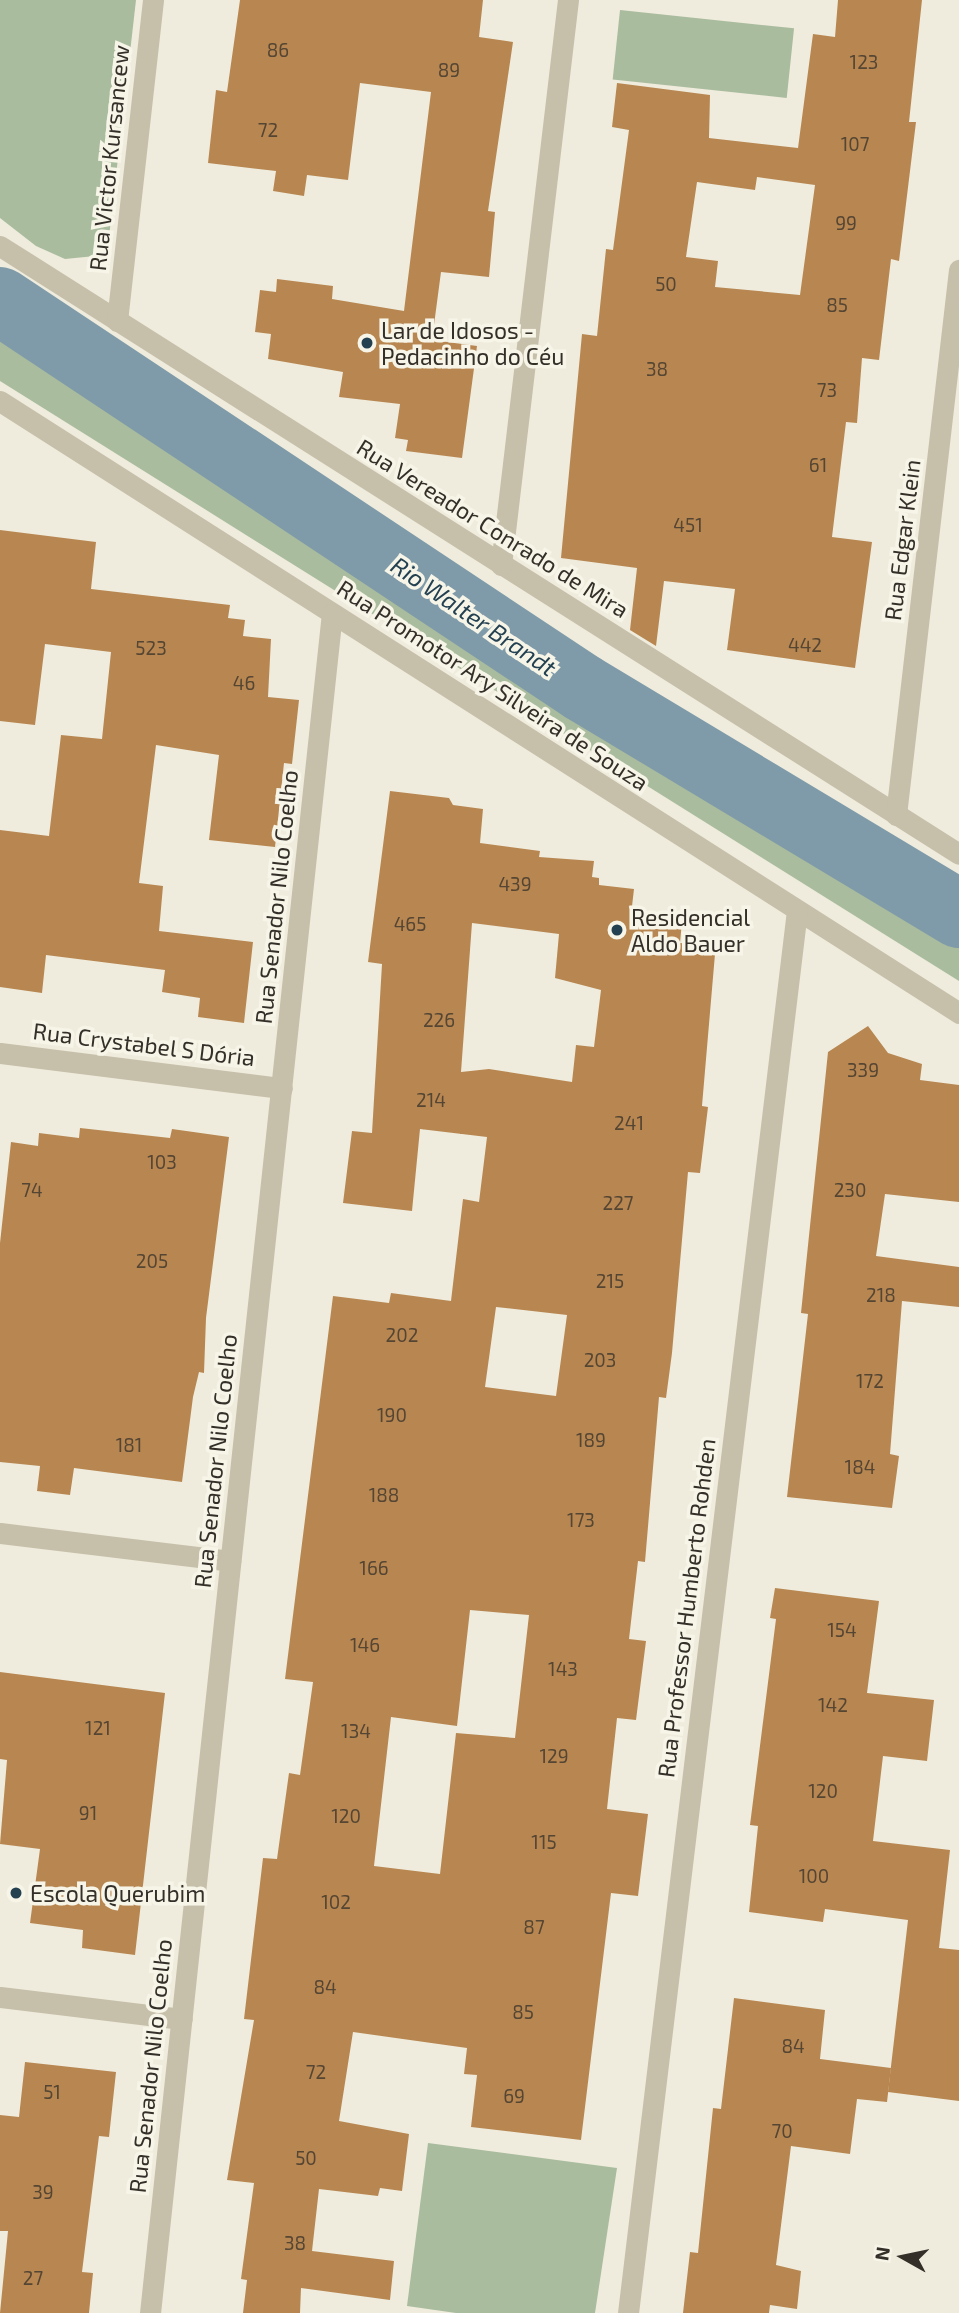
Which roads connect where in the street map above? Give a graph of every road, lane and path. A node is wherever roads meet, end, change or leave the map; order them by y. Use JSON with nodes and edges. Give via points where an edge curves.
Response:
{"nodes":[{"id":1,"x":153,"y":0,"type":"edge"},
{"id":2,"x":568,"y":0,"type":"edge"},
{"id":3,"x":0,"y":246,"type":"edge"},
{"id":4,"x":959,"y":270,"type":"edge"},
{"id":5,"x":117,"y":321,"type":"junction"},
{"id":6,"x":0,"y":401,"type":"edge"},
{"id":7,"x":501,"y":565,"type":"junction"},
{"id":8,"x":332,"y":614,"type":"junction"},
{"id":9,"x":897,"y":815,"type":"junction"},
{"id":10,"x":959,"y":855,"type":"edge"},
{"id":11,"x":797,"y":910,"type":"junction"},
{"id":12,"x":959,"y":1013,"type":"edge"},
{"id":13,"x":0,"y":1053,"type":"edge"},
{"id":14,"x":282,"y":1088,"type":"junction"},
{"id":15,"x":0,"y":1533,"type":"edge"},
{"id":16,"x":230,"y":1561,"type":"junction"},
{"id":17,"x":0,"y":1997,"type":"edge"},
{"id":18,"x":182,"y":2019,"type":"junction"},
{"id":19,"x":150,"y":2313,"type":"edge"},
{"id":20,"x":628,"y":2313,"type":"edge"}],
"edges":[{"from":1,"to":5,"type":"street","name":"Rua Victor Kursancew"},
{"from":2,"to":7,"type":"street"},
{"from":3,"to":5,"type":"street","name":"Rua Vereador Conrado de Mira"},
{"from":4,"to":9,"type":"street","name":"Rua Edgar Klein"},
{"from":5,"to":7,"type":"street","name":"Rua Vereador Conrado de Mira"},
{"from":6,"to":8,"type":"street","name":"Rua Promotor Ary Silveira de Souza"},
{"from":7,"to":9,"type":"street","name":"Rua Vereador Conrado de Mira"},
{"from":8,"to":11,"type":"street","name":"Rua Promotor Ary Silveira de Souza"},
{"from":8,"to":14,"type":"street","name":"Rua Senador Nilo Coelho"},
{"from":9,"to":10,"type":"street","name":"Rua Vereador Conrado de Mira"},
{"from":11,"to":12,"type":"street","name":"Rua Promotor Ary Silveira de Souza"},
{"from":11,"to":20,"type":"street","name":"Rua Professor Humberto Rohden"},
{"from":13,"to":14,"type":"street","name":"Rua Crystabel S Dória"},
{"from":14,"to":16,"type":"street","name":"Rua Senador Nilo Coelho"},
{"from":15,"to":16,"type":"street"},
{"from":16,"to":18,"type":"street","name":"Rua Senador Nilo Coelho"},
{"from":17,"to":18,"type":"street"},
{"from":18,"to":19,"type":"street","name":"Rua Senador Nilo Coelho"}]}
